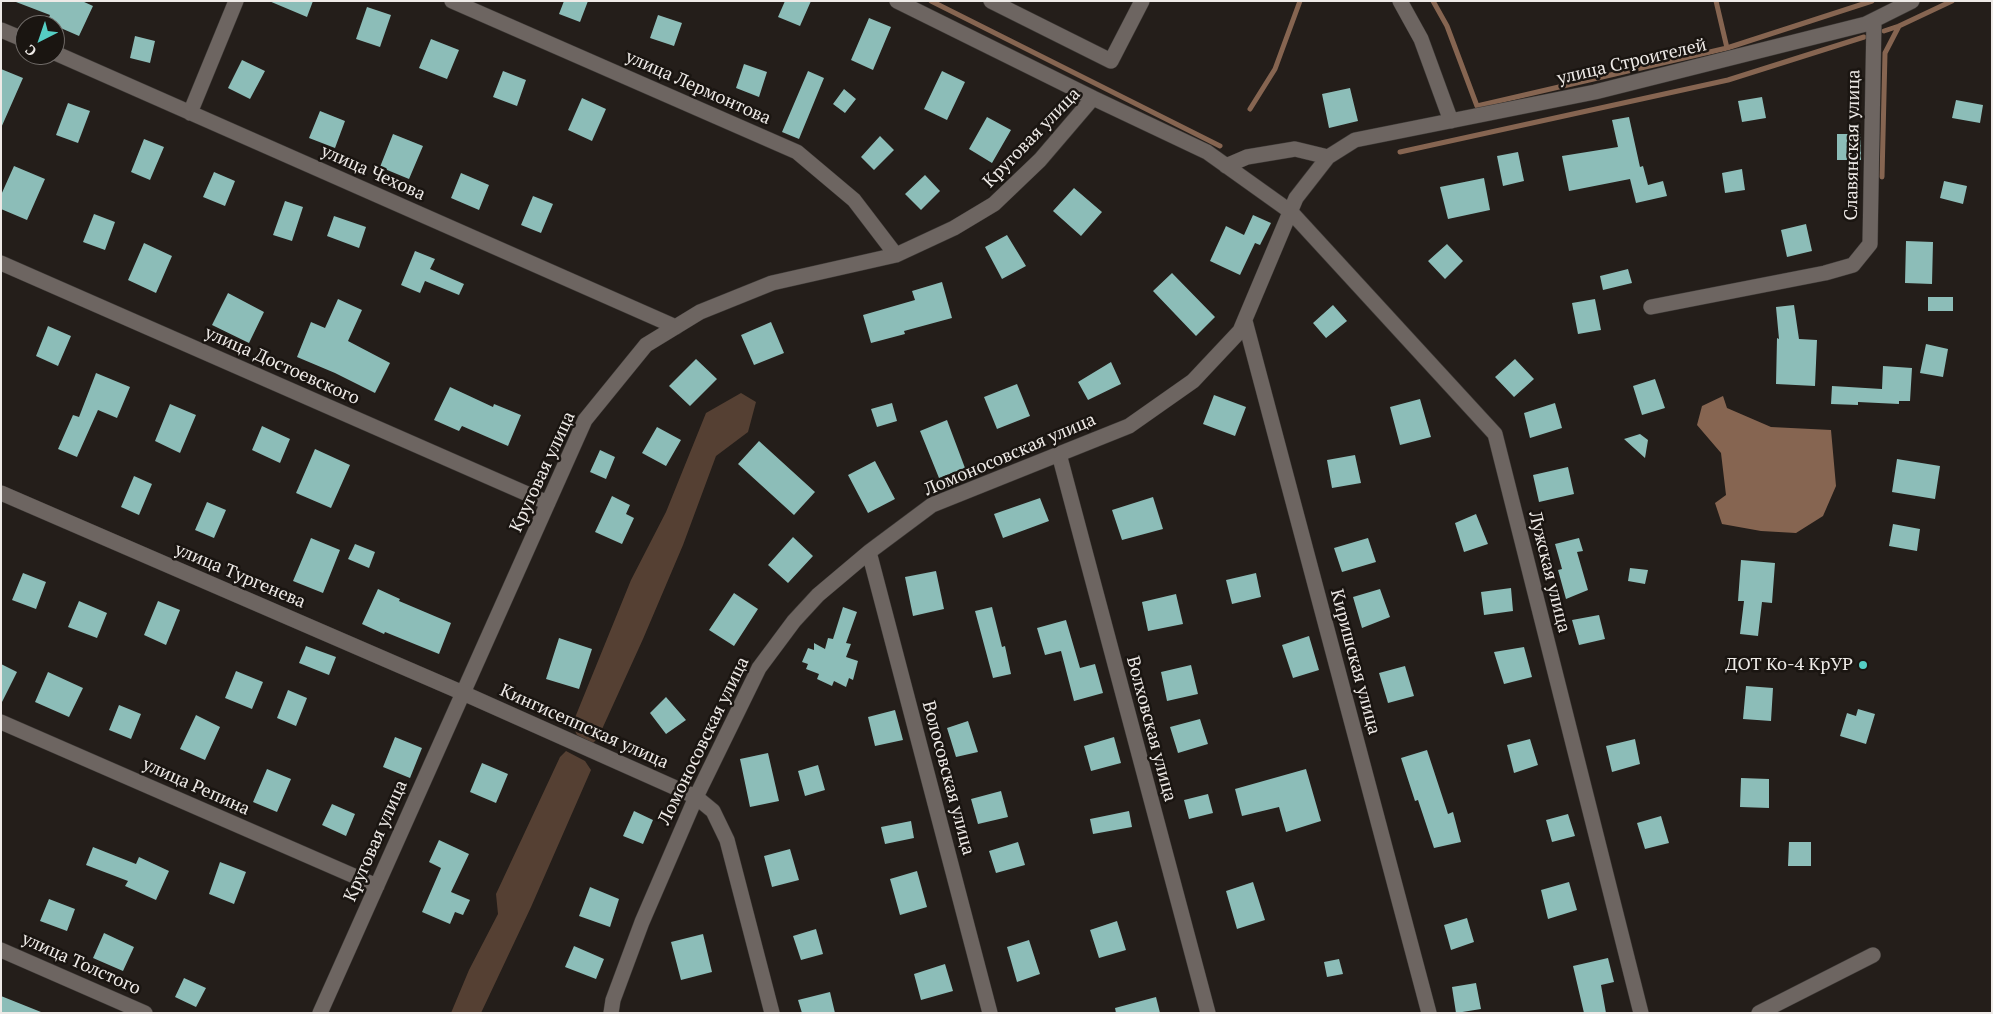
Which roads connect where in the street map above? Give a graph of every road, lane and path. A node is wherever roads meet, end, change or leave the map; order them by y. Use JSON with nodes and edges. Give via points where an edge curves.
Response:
{"nodes":[{"id":1,"x":236,"y":1,"type":"edge"},
{"id":2,"x":452,"y":1,"type":"edge"},
{"id":3,"x":897,"y":1,"type":"edge"},
{"id":4,"x":991,"y":1,"type":"edge"},
{"id":5,"x":1142,"y":1,"type":"edge"},
{"id":6,"x":1400,"y":1,"type":"edge"},
{"id":7,"x":1912,"y":1,"type":"edge"},
{"id":8,"x":1874,"y":20,"type":"junction"},
{"id":9,"x":1,"y":30,"type":"edge"},
{"id":10,"x":15,"y":36,"type":"edge"},
{"id":11,"x":65,"y":58,"type":"edge"},
{"id":12,"x":1093,"y":98,"type":"junction"},
{"id":13,"x":190,"y":113,"type":"junction"},
{"id":14,"x":1451,"y":121,"type":"junction"},
{"id":15,"x":1355,"y":140,"type":"joint"},
{"id":16,"x":1328,"y":158,"type":"junction"},
{"id":17,"x":1226,"y":166,"type":"junction"},
{"id":18,"x":1291,"y":212,"type":"junction"},
{"id":19,"x":896,"y":255,"type":"junction"},
{"id":20,"x":1,"y":263,"type":"edge"},
{"id":21,"x":1651,"y":307,"type":"dead end"},
{"id":22,"x":1245,"y":321,"type":"junction"},
{"id":23,"x":676,"y":327,"type":"junction"},
{"id":24,"x":1059,"y":454,"type":"junction"},
{"id":25,"x":1,"y":493,"type":"edge"},
{"id":26,"x":548,"y":503,"type":"junction"},
{"id":27,"x":869,"y":552,"type":"junction"},
{"id":28,"x":463,"y":693,"type":"junction"},
{"id":29,"x":1,"y":722,"type":"edge"},
{"id":30,"x":696,"y":797,"type":"junction"},
{"id":31,"x":377,"y":886,"type":"junction"},
{"id":32,"x":1,"y":950,"type":"edge"},
{"id":33,"x":1873,"y":955,"type":"dead end"},
{"id":34,"x":145,"y":1013,"type":"edge"},
{"id":35,"x":320,"y":1013,"type":"edge"},
{"id":36,"x":611,"y":1013,"type":"edge"},
{"id":37,"x":772,"y":1013,"type":"edge"},
{"id":38,"x":990,"y":1013,"type":"edge"},
{"id":39,"x":1208,"y":1013,"type":"edge"},
{"id":40,"x":1429,"y":1013,"type":"edge"},
{"id":41,"x":1641,"y":1013,"type":"edge"},
{"id":42,"x":1759,"y":1013,"type":"edge"}],
"edges":[{"from":1,"to":13,"type":"street"},
{"from":2,"to":19,"type":"street","name":"улица Лермонтова","via":[[797,152],[854,200]]},
{"from":3,"to":12,"type":"street"},
{"from":4,"to":5,"type":"street","via":[[1111,61]]},
{"from":6,"to":14,"type":"street","via":[[1421,39]]},
{"from":7,"to":8,"type":"street","name":"улица Строителей"},
{"from":8,"to":14,"type":"street","name":"улица Строителей","via":[[1596,92]]},
{"from":8,"to":21,"type":"street","name":"Славянская улица","via":[[1870,244],[1853,265]]},
{"from":9,"to":10,"type":"street"},
{"from":11,"to":13,"type":"street","name":"улица Чехова"},
{"from":12,"to":17,"type":"street","name":"Круговая улица","via":[[1207,152]]},
{"from":12,"to":19,"type":"street","name":"Круговая улица","via":[[1040,160],[994,204],[954,228]]},
{"from":13,"to":23,"type":"street","name":"улица Чехова"},
{"from":14,"to":15,"type":"street","name":"улица Строителей"},
{"from":15,"to":16,"type":"street","name":"Ломоносовская улица"},
{"from":16,"to":17,"type":"street","via":[[1295,149],[1247,157]]},
{"from":16,"to":18,"type":"street","name":"Ломоносовская улица","via":[[1296,198]]},
{"from":17,"to":18,"type":"street","name":"Круговая улица"},
{"from":18,"to":22,"type":"street","name":"Ломоносовская улица"},
{"from":18,"to":41,"type":"street","name":"Лужская улица","via":[[1495,434]]},
{"from":19,"to":23,"type":"street","name":"Круговая улица","via":[[772,283],[700,312]]},
{"from":20,"to":26,"type":"street","name":"улица Достоевского"},
{"from":22,"to":24,"type":"street","name":"Ломоносовская улица","via":[[1240,331],[1193,381],[1129,426]]},
{"from":22,"to":40,"type":"street","name":"Киришская улица"},
{"from":23,"to":26,"type":"street","name":"Круговая улица","via":[[646,345],[585,420]]},
{"from":24,"to":27,"type":"street","name":"Ломоносовская улица","via":[[932,505]]},
{"from":24,"to":39,"type":"street","name":"Волховская улица"},
{"from":25,"to":28,"type":"street","name":"улица Тургенева"},
{"from":26,"to":28,"type":"street","name":"Круговая улица"},
{"from":27,"to":30,"type":"street","name":"Ломоносовская улица","via":[[818,595],[759,668]]},
{"from":27,"to":38,"type":"street","name":"Волосовская улица"},
{"from":28,"to":30,"type":"street","name":"Кингисеппская улица"},
{"from":28,"to":31,"type":"street","name":"Круговая улица"},
{"from":29,"to":31,"type":"street","name":"улица Репина"},
{"from":30,"to":36,"type":"street","name":"Ломоносовская улица","via":[[642,922]]},
{"from":30,"to":37,"type":"street","name":"Кингисеппская улица","via":[[713,811],[727,840]]},
{"from":31,"to":35,"type":"street","name":"Круговая улица"},
{"from":32,"to":34,"type":"street","name":"улица Толстого"},
{"from":33,"to":42,"type":"street"}]}
